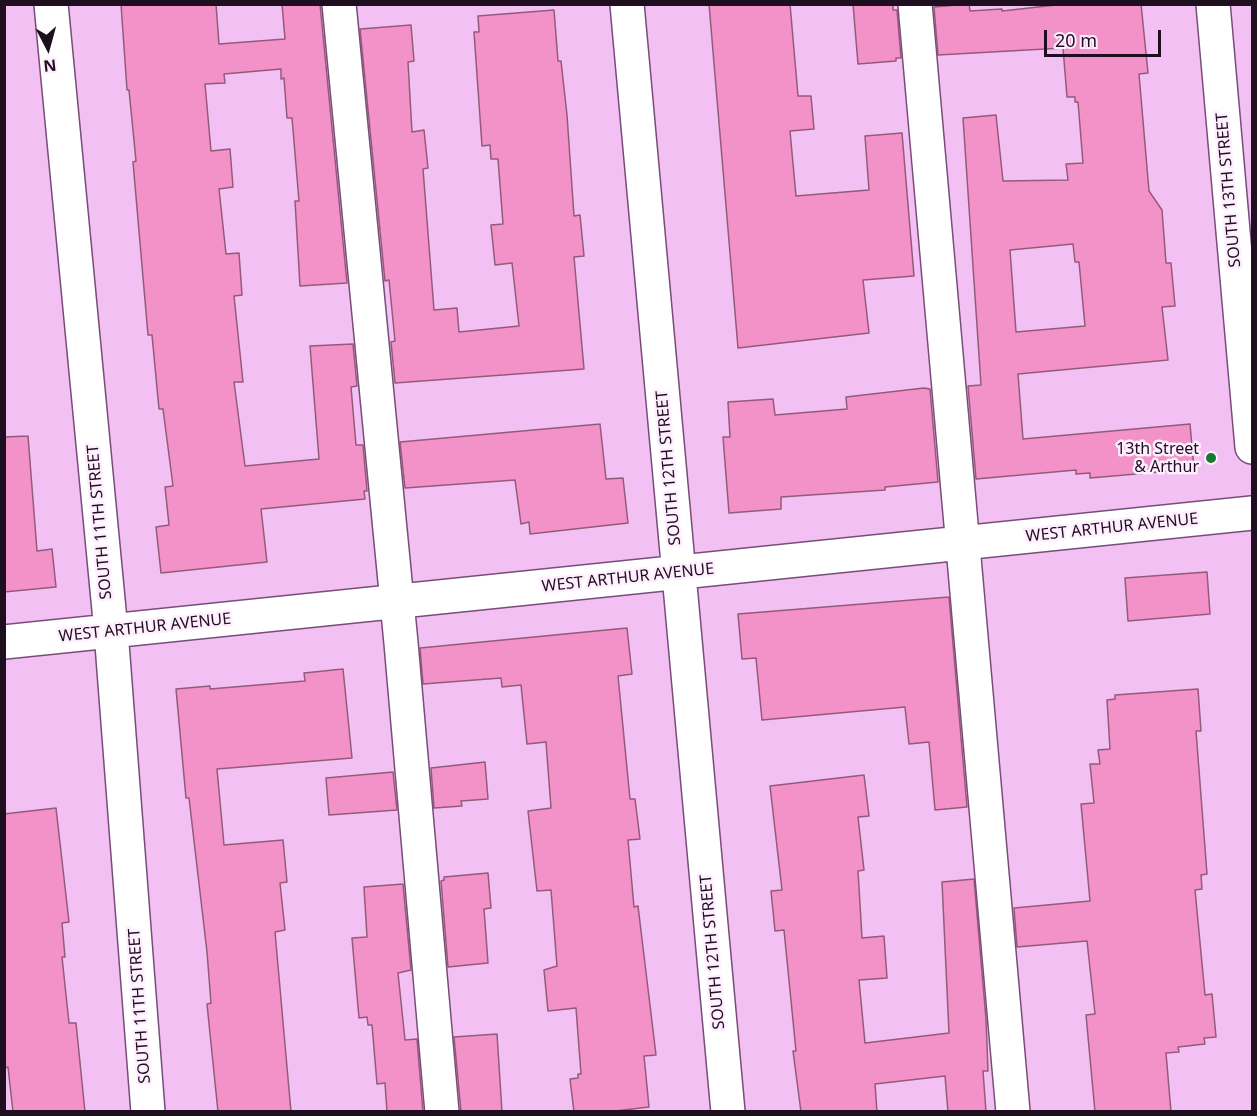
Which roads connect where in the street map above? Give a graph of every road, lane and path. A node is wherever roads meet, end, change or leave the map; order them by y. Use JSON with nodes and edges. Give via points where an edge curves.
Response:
{"nodes":[{"id":1,"x":51,"y":4,"type":"edge"},
{"id":2,"x":339,"y":4,"type":"edge"},
{"id":3,"x":627,"y":4,"type":"edge"},
{"id":4,"x":915,"y":4,"type":"edge"},
{"id":5,"x":1213,"y":4,"type":"edge"},
{"id":6,"x":1245,"y":275,"type":"edge"},
{"id":7,"x":1252,"y":439,"type":"edge"},
{"id":8,"x":1252,"y":513,"type":"edge"},
{"id":9,"x":962,"y":544,"type":"junction"},
{"id":10,"x":678,"y":572,"type":"junction"},
{"id":11,"x":398,"y":603,"type":"junction"},
{"id":12,"x":111,"y":632,"type":"junction"},
{"id":13,"x":4,"y":642,"type":"edge"},
{"id":14,"x":148,"y":1112,"type":"edge"},
{"id":15,"x":442,"y":1112,"type":"edge"},
{"id":16,"x":728,"y":1112,"type":"edge"},
{"id":17,"x":1013,"y":1112,"type":"edge"}],
"edges":[{"from":1,"to":12,"type":"street","name":"SOUTH 11TH STREET"},
{"from":2,"to":11,"type":"street"},
{"from":3,"to":10,"type":"street","name":"SOUTH 12TH STREET"},
{"from":4,"to":9,"type":"street"},
{"from":5,"to":6,"type":"street","name":"SOUTH 13TH STREET"},
{"from":6,"to":7,"type":"street","name":"SOUTH 13TH STREET"},
{"from":8,"to":9,"type":"street","name":"WEST ARTHUR AVENUE"},
{"from":9,"to":10,"type":"street","name":"WEST ARTHUR AVENUE"},
{"from":9,"to":17,"type":"street"},
{"from":10,"to":11,"type":"street","name":"WEST ARTHUR AVENUE"},
{"from":10,"to":16,"type":"street","name":"SOUTH 12TH STREET"},
{"from":11,"to":12,"type":"street","name":"WEST ARTHUR AVENUE"},
{"from":11,"to":15,"type":"street"},
{"from":12,"to":13,"type":"street","name":"WEST ARTHUR AVENUE"},
{"from":12,"to":14,"type":"street","name":"SOUTH 11TH STREET"}]}
